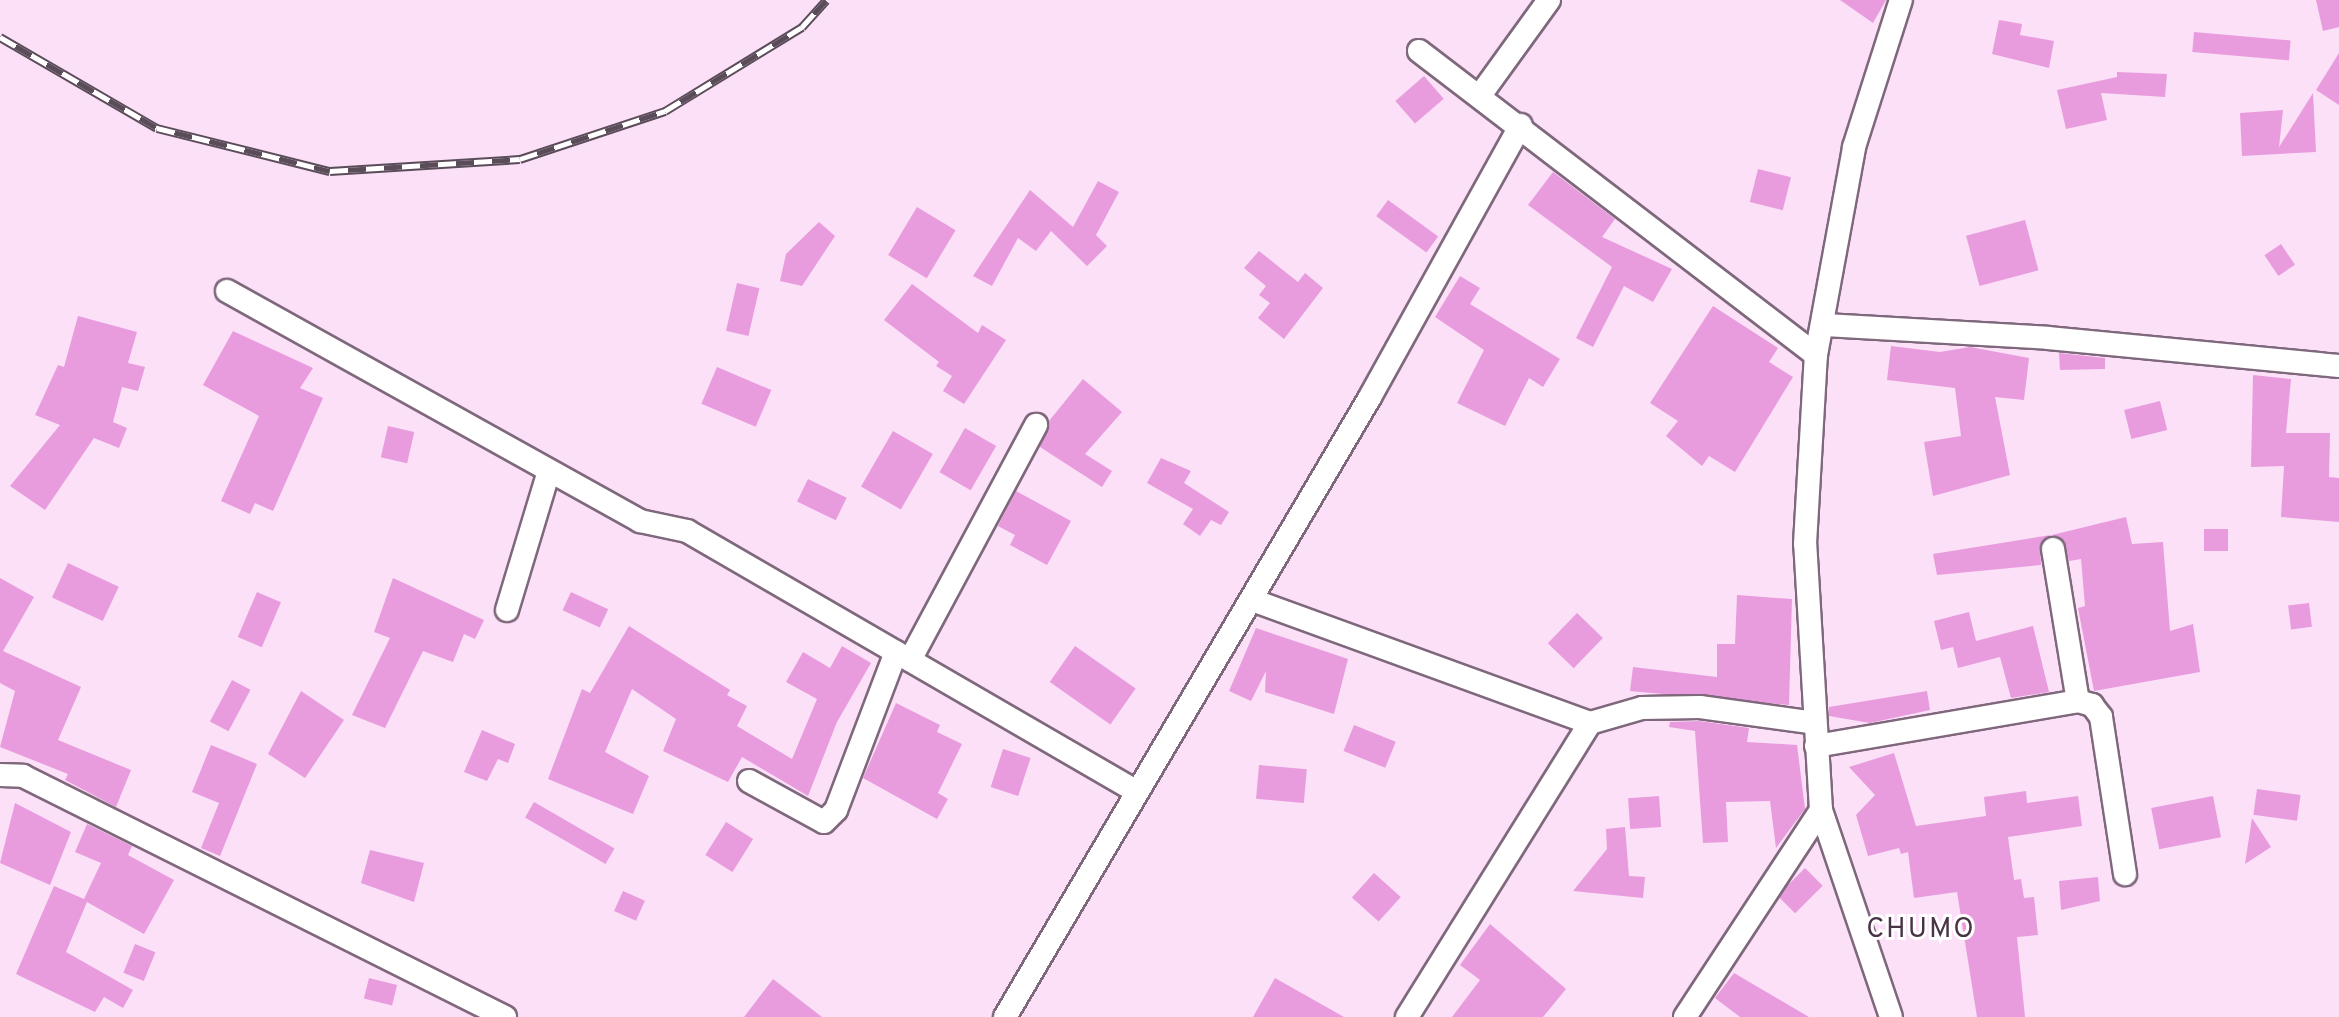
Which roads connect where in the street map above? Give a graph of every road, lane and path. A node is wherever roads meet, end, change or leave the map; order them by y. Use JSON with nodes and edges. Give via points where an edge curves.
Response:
{"nodes":[{"id":1,"x":1549,"y":0,"type":"edge"},
{"id":2,"x":1901,"y":0,"type":"edge"},
{"id":3,"x":1419,"y":51,"type":"dead end"},
{"id":4,"x":1481,"y":94,"type":"junction"},
{"id":5,"x":1521,"y":125,"type":"junction"},
{"id":6,"x":227,"y":291,"type":"dead end"},
{"id":7,"x":1825,"y":325,"type":"junction"},
{"id":8,"x":1816,"y":355,"type":"junction"},
{"id":9,"x":2339,"y":366,"type":"edge"},
{"id":10,"x":1036,"y":425,"type":"dead end"},
{"id":11,"x":549,"y":471,"type":"junction"},
{"id":12,"x":2053,"y":549,"type":"dead end"},
{"id":13,"x":1252,"y":600,"type":"junction"},
{"id":14,"x":507,"y":610,"type":"dead end"},
{"id":15,"x":903,"y":656,"type":"junction"},
{"id":16,"x":2078,"y":701,"type":"junction"},
{"id":17,"x":1590,"y":723,"type":"junction"},
{"id":18,"x":1815,"y":723,"type":"junction"},
{"id":19,"x":1816,"y":746,"type":"junction"},
{"id":20,"x":0,"y":775,"type":"edge"},
{"id":21,"x":749,"y":781,"type":"dead end"},
{"id":22,"x":1134,"y":790,"type":"junction"},
{"id":23,"x":1821,"y":810,"type":"junction"},
{"id":24,"x":2125,"y":874,"type":"dead end"},
{"id":25,"x":505,"y":1017,"type":"edge"},
{"id":26,"x":1005,"y":1017,"type":"edge"},
{"id":27,"x":1407,"y":1017,"type":"edge"},
{"id":28,"x":1685,"y":1017,"type":"edge"},
{"id":29,"x":1891,"y":1017,"type":"edge"}],
"edges":[{"from":1,"to":4,"type":"street"},
{"from":2,"to":7,"type":"street","via":[[1854,147]]},
{"from":3,"to":4,"type":"street"},
{"from":4,"to":5,"type":"street"},
{"from":5,"to":8,"type":"street"},
{"from":5,"to":13,"type":"street"},
{"from":6,"to":11,"type":"street"},
{"from":7,"to":8,"type":"street"},
{"from":7,"to":9,"type":"street","via":[[2048,338]]},
{"from":8,"to":18,"type":"street","via":[[1805,544]]},
{"from":10,"to":15,"type":"street"},
{"from":11,"to":14,"type":"street"},
{"from":11,"to":15,"type":"street","via":[[640,521],[687,531]]},
{"from":12,"to":16,"type":"street"},
{"from":13,"to":17,"type":"street"},
{"from":13,"to":22,"type":"street"},
{"from":15,"to":21,"type":"street","via":[[836,810],[824,822]]},
{"from":15,"to":22,"type":"street"},
{"from":16,"to":19,"type":"street"},
{"from":16,"to":24,"type":"street","via":[[2101,717]]},
{"from":17,"to":18,"type":"street","via":[[1642,708],[1700,707]]},
{"from":17,"to":27,"type":"street"},
{"from":18,"to":19,"type":"street"},
{"from":19,"to":23,"type":"street"},
{"from":20,"to":25,"type":"street","via":[[23,776]]},
{"from":22,"to":26,"type":"street"},
{"from":23,"to":28,"type":"street"},
{"from":23,"to":29,"type":"street"}]}
